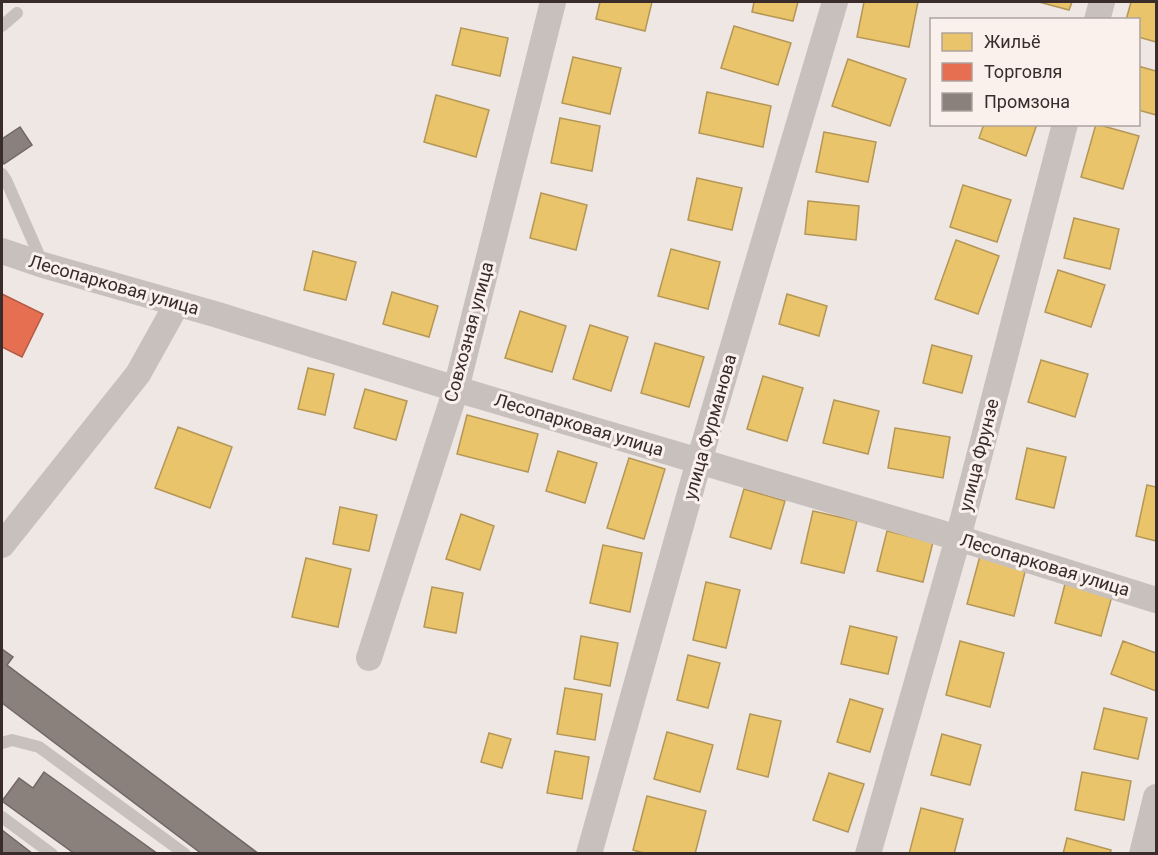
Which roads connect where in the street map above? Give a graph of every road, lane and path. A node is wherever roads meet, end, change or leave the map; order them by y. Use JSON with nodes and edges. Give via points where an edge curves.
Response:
{"nodes":[{"id":1,"x":553,"y":2,"type":"edge"},
{"id":2,"x":835,"y":2,"type":"edge"},
{"id":3,"x":1102,"y":2,"type":"edge"},
{"id":4,"x":17,"y":13,"type":"dead end"},
{"id":5,"x":1098,"y":18,"type":"edge"},
{"id":6,"x":2,"y":27,"type":"edge"},
{"id":7,"x":1064,"y":126,"type":"edge"},
{"id":8,"x":2,"y":174,"type":"edge"},
{"id":9,"x":2,"y":251,"type":"edge"},
{"id":10,"x":43,"y":266,"type":"junction"},
{"id":11,"x":177,"y":304,"type":"junction"},
{"id":12,"x":456,"y":389,"type":"junction"},
{"id":13,"x":699,"y":461,"type":"junction"},
{"id":14,"x":958,"y":538,"type":"junction"},
{"id":15,"x":2,"y":545,"type":"edge"},
{"id":16,"x":1156,"y":600,"type":"edge"},
{"id":17,"x":369,"y":658,"type":"dead end"},
{"id":18,"x":2,"y":743,"type":"edge"},
{"id":19,"x":1156,"y":797,"type":"edge"},
{"id":20,"x":2,"y":817,"type":"edge"},
{"id":21,"x":52,"y":854,"type":"edge"},
{"id":22,"x":184,"y":854,"type":"edge"},
{"id":23,"x":589,"y":854,"type":"edge"},
{"id":24,"x":868,"y":854,"type":"edge"},
{"id":25,"x":1142,"y":854,"type":"edge"}],
"edges":[{"from":1,"to":12,"type":"street","name":"Совхозная улица"},
{"from":2,"to":13,"type":"street","name":"улица Фурманова"},
{"from":3,"to":5,"type":"street"},
{"from":4,"to":6,"type":"lane"},
{"from":7,"to":14,"type":"street","name":"улица Фрунзе"},
{"from":8,"to":10,"type":"lane"},
{"from":9,"to":10,"type":"street","name":"Лесопарковая улица"},
{"from":10,"to":11,"type":"street","name":"Лесопарковая улица"},
{"from":11,"to":12,"type":"street","name":"Лесопарковая улица"},
{"from":11,"to":15,"type":"street","via":[[138,374]]},
{"from":12,"to":13,"type":"street","name":"Лесопарковая улица"},
{"from":12,"to":17,"type":"street","name":"Совхозная улица"},
{"from":13,"to":14,"type":"street","name":"Лесопарковая улица"},
{"from":13,"to":23,"type":"street","name":"улица Фурманова"},
{"from":14,"to":16,"type":"street","name":"Лесопарковая улица"},
{"from":14,"to":24,"type":"street","name":"улица Фрунзе"},
{"from":18,"to":22,"type":"lane","via":[[12,740],[39,747]]},
{"from":19,"to":25,"type":"street"},
{"from":20,"to":21,"type":"lane"}]}
